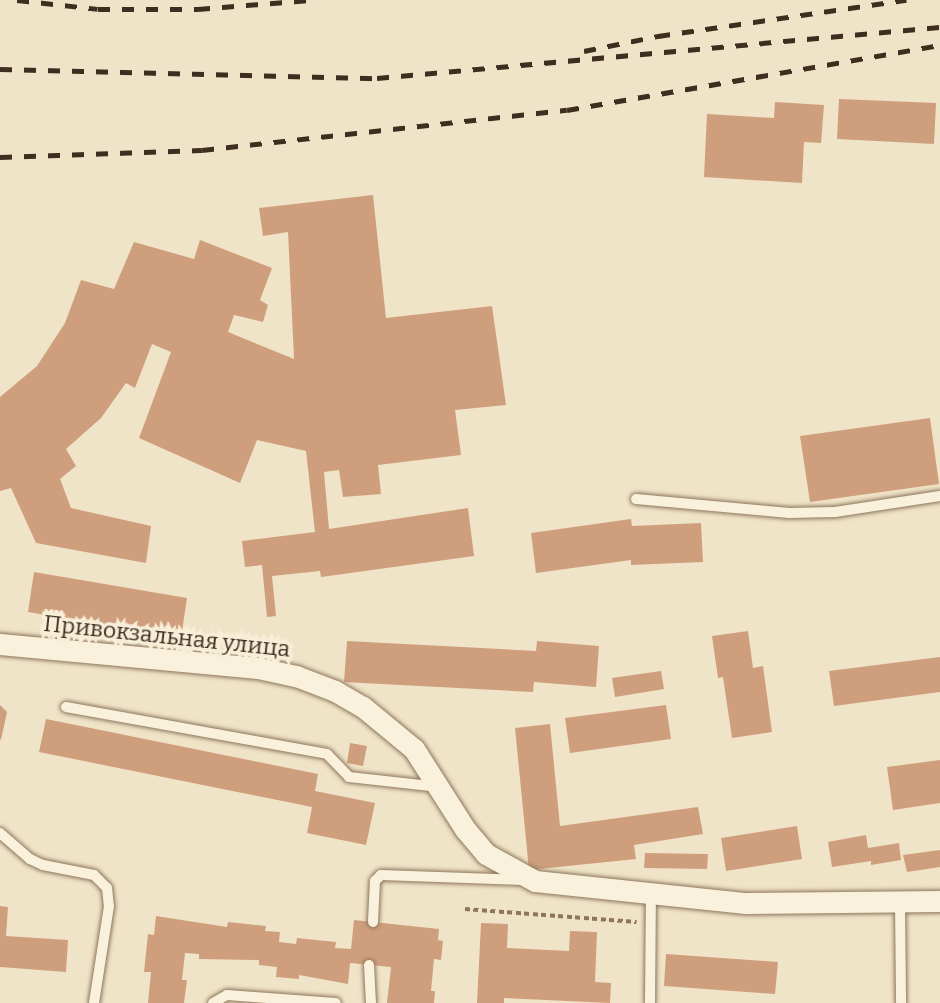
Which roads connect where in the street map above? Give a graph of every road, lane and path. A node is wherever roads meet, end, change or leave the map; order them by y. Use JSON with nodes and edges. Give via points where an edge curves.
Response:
{"nodes":[{"id":1,"x":940,"y":496,"type":"edge"},
{"id":2,"x":636,"y":499,"type":"dead end"},
{"id":3,"x":0,"y":644,"type":"edge"},
{"id":4,"x":66,"y":707,"type":"dead end"},
{"id":5,"x":442,"y":788,"type":"junction"},
{"id":6,"x":0,"y":833,"type":"edge"},
{"id":7,"x":535,"y":881,"type":"junction"},
{"id":8,"x":650,"y":895,"type":"junction"},
{"id":9,"x":940,"y":901,"type":"edge"},
{"id":10,"x":901,"y":902,"type":"junction"},
{"id":11,"x":465,"y":909,"type":"dead end"},
{"id":12,"x":373,"y":922,"type":"dead end"},
{"id":13,"x":648,"y":923,"type":"junction"},
{"id":14,"x":369,"y":965,"type":"dead end"},
{"id":15,"x":94,"y":1003,"type":"edge"},
{"id":16,"x":214,"y":1003,"type":"edge"},
{"id":17,"x":336,"y":1003,"type":"edge"},
{"id":18,"x":371,"y":1003,"type":"edge"},
{"id":19,"x":650,"y":1003,"type":"edge"},
{"id":20,"x":901,"y":1003,"type":"edge"}],
"edges":[{"from":1,"to":2,"type":"lane","via":[[835,512],[789,513]]},
{"from":3,"to":5,"type":"street","name":"Привокзальная улица","via":[[258,668],[296,676],[335,691],[373,714],[414,749]]},
{"from":4,"to":5,"type":"lane","via":[[327,754],[349,777]]},
{"from":5,"to":7,"type":"street","name":"Привокзальная улица","via":[[486,854]]},
{"from":6,"to":15,"type":"lane","via":[[30,859],[94,875],[107,888],[109,906]]},
{"from":7,"to":8,"type":"street","name":"Привокзальная улица"},
{"from":7,"to":12,"type":"lane","via":[[381,875],[375,881]]},
{"from":8,"to":10,"type":"street","name":"Привокзальная улица","via":[[746,903]]},
{"from":8,"to":13,"type":"lane"},
{"from":9,"to":10,"type":"street","name":"Привокзальная улица"},
{"from":10,"to":20,"type":"lane"},
{"from":11,"to":13,"type":"path"},
{"from":13,"to":19,"type":"lane"},
{"from":14,"to":18,"type":"lane"},
{"from":16,"to":17,"type":"lane","via":[[227,995]]}]}
